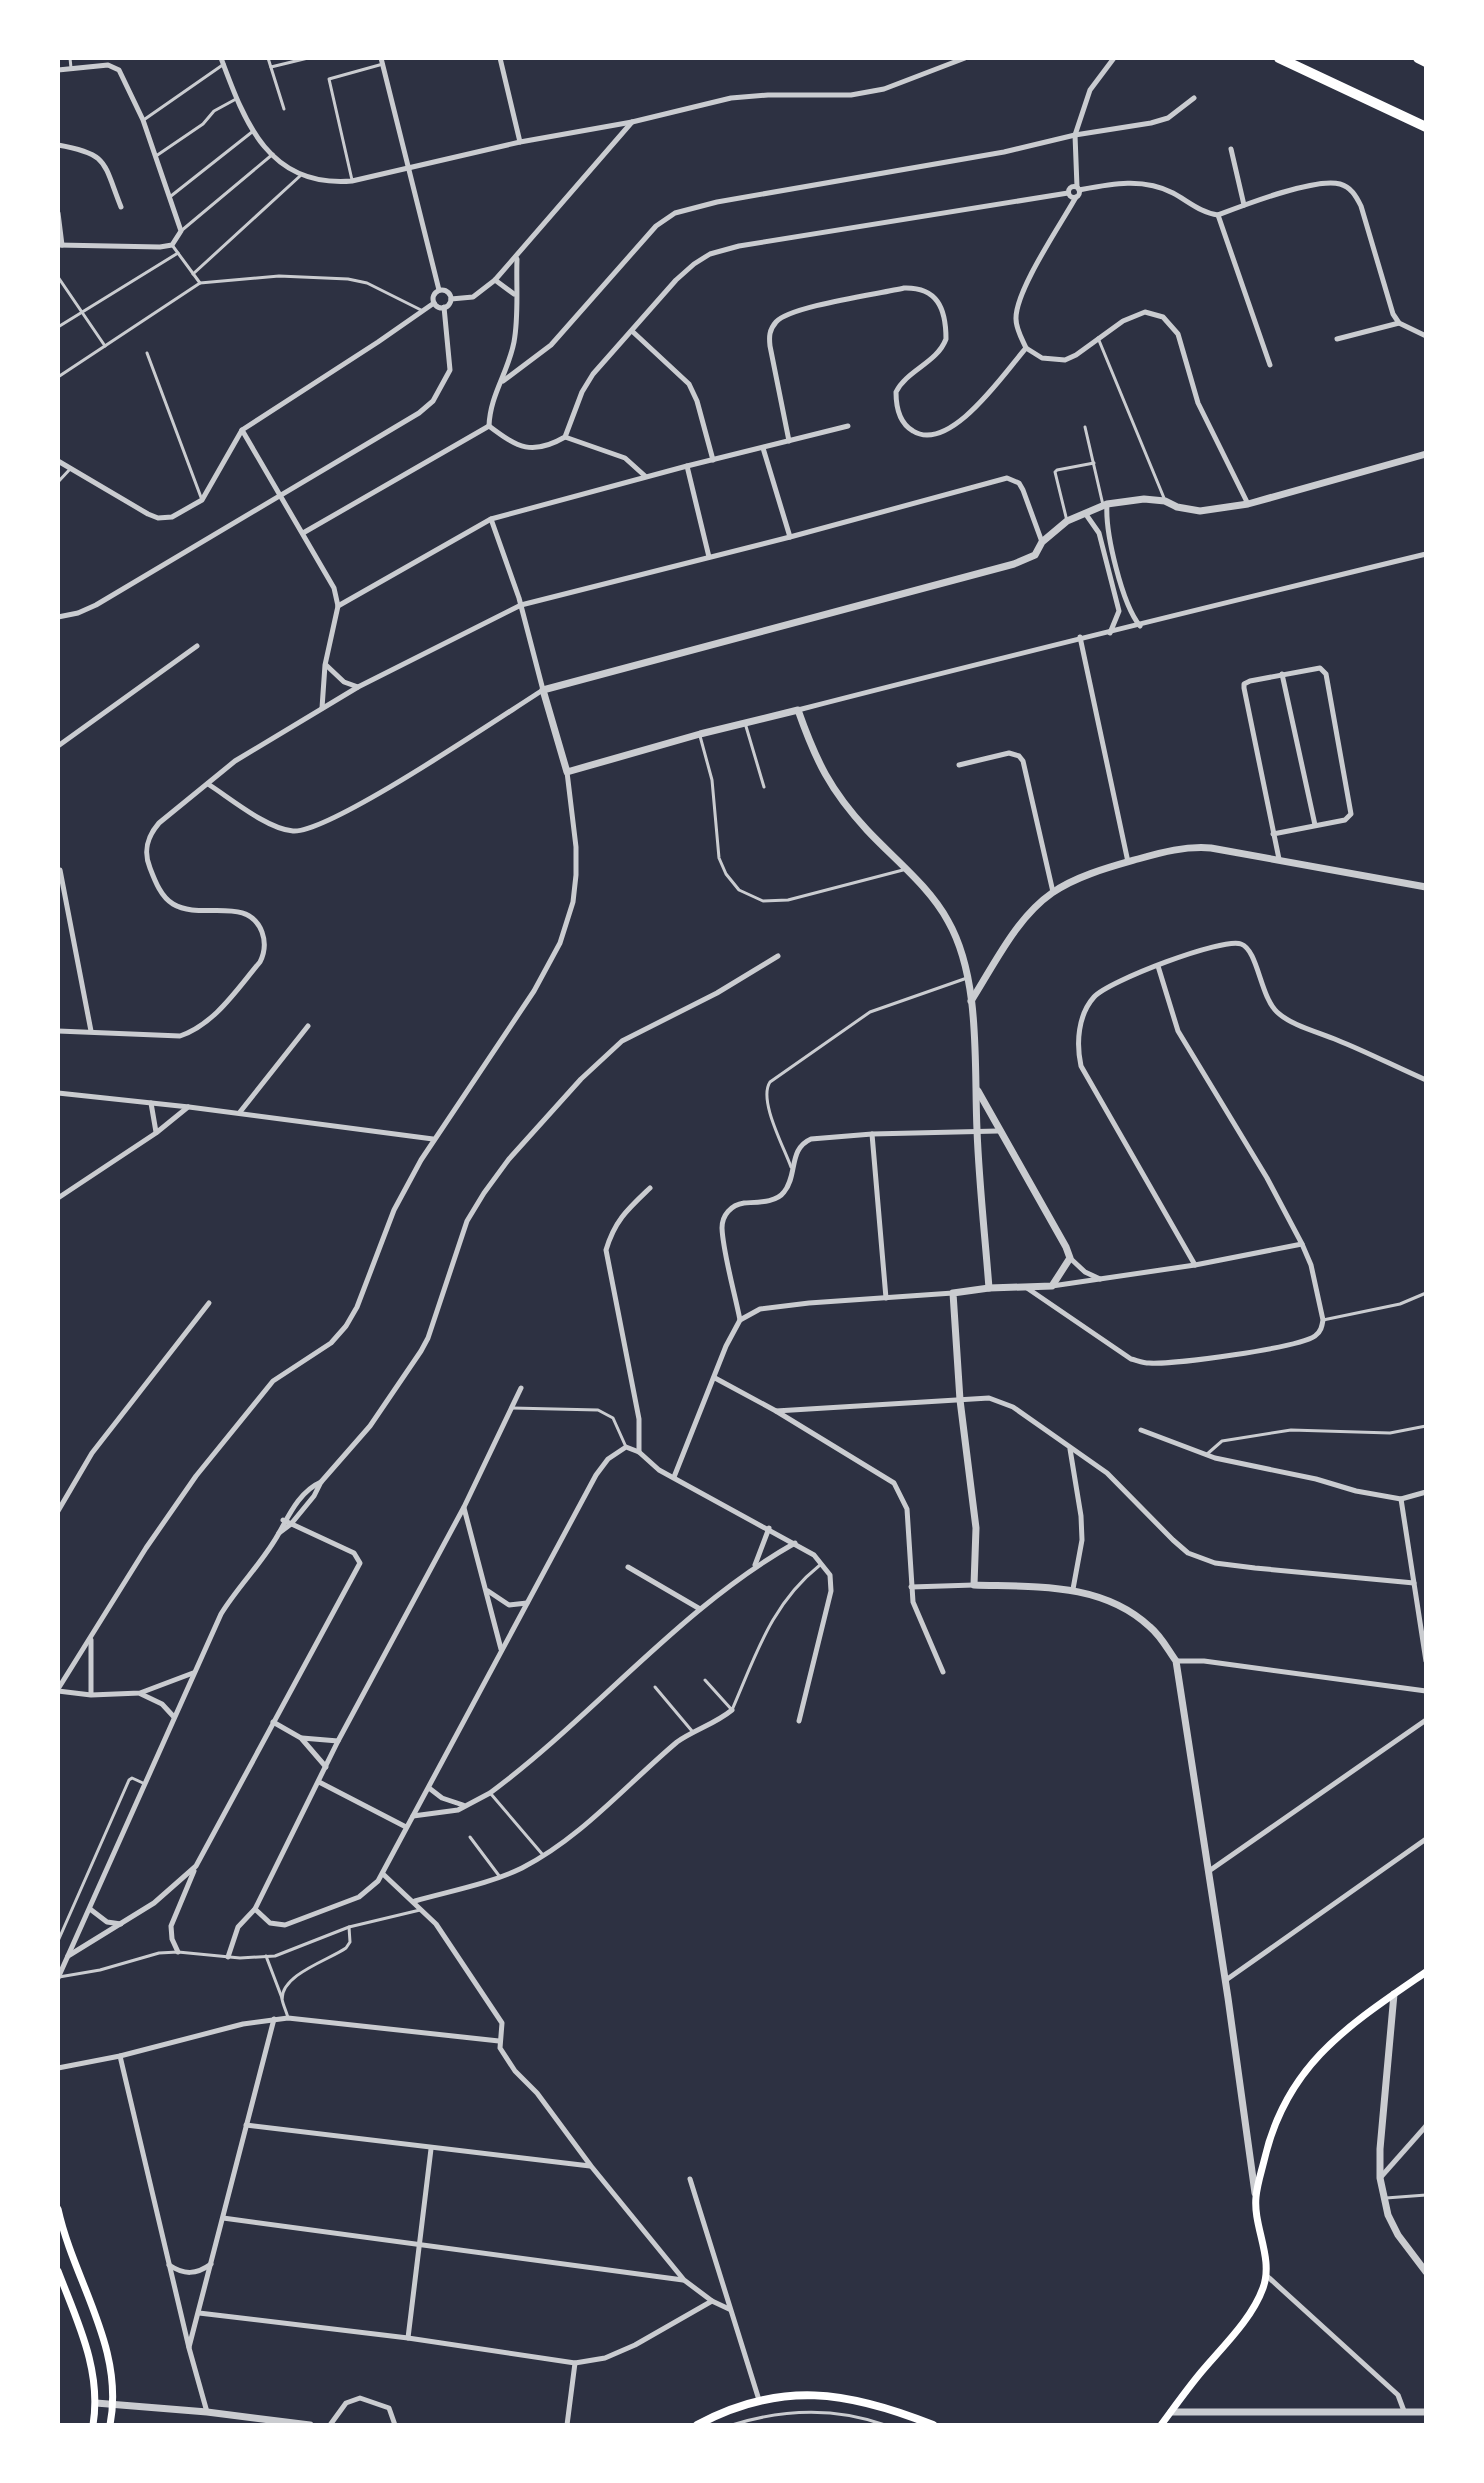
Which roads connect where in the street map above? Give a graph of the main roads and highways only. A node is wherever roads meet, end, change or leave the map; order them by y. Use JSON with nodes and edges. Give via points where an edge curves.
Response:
{"nodes":[{"id":1,"x":1279,"y":58,"type":"edge"},
{"id":2,"x":1418,"y":58,"type":"edge"},
{"id":3,"x":1426,"y":62,"type":"edge"},
{"id":4,"x":1426,"y":127,"type":"edge"},
{"id":5,"x":1426,"y":1972,"type":"edge"},
{"id":6,"x":58,"y":2209,"type":"edge"},
{"id":7,"x":58,"y":2271,"type":"edge"},
{"id":8,"x":93,"y":2425,"type":"edge"},
{"id":9,"x":110,"y":2425,"type":"edge"},
{"id":10,"x":697,"y":2425,"type":"edge"},
{"id":11,"x":933,"y":2425,"type":"edge"},
{"id":12,"x":1161,"y":2425,"type":"edge"}],
"edges":[{"from":1,"to":4,"type":"highway"},
{"from":2,"to":3,"type":"highway"},
{"from":5,"to":12,"type":"main road","via":[[1326,2047],[1287,2096],[1269,2136],[1256,2199],[1267,2276],[1255,2304]]},
{"from":6,"to":9,"type":"main road","via":[[106,2345],[112,2375]]},
{"from":7,"to":8,"type":"main road","via":[[93,2371]]},
{"from":10,"to":11,"type":"main road","via":[[759,2401],[801,2395],[877,2404]]}]}
